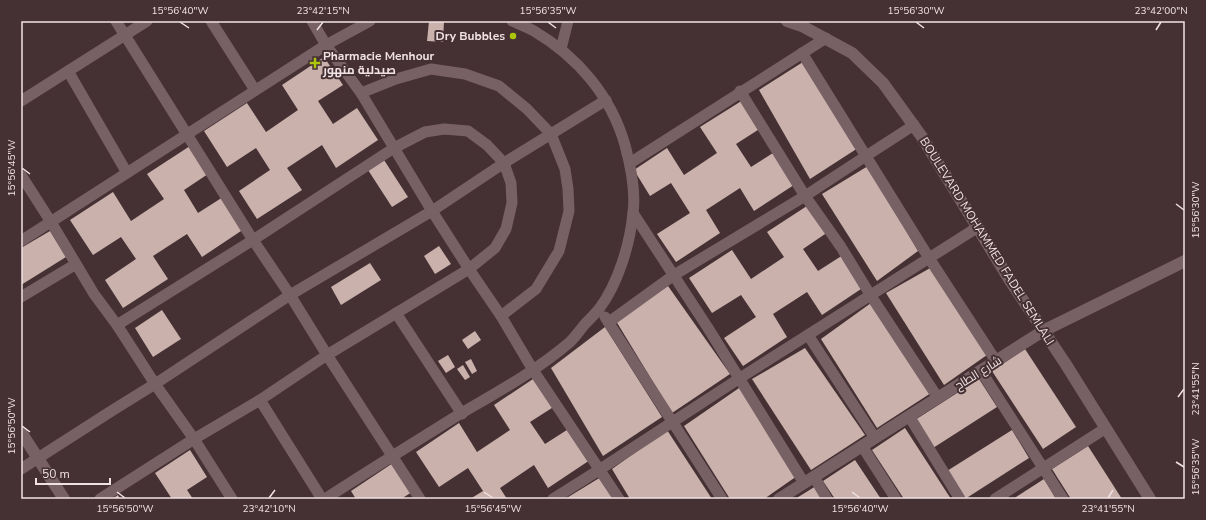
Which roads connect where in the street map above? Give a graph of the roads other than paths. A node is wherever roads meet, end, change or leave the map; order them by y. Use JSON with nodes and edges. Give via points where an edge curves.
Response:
{"nodes":[{"id":1,"x":116,"y":21,"type":"edge"},
{"id":2,"x":147,"y":21,"type":"edge"},
{"id":3,"x":211,"y":21,"type":"edge"},
{"id":4,"x":312,"y":21,"type":"edge"},
{"id":5,"x":368,"y":21,"type":"edge"},
{"id":6,"x":512,"y":21,"type":"edge"},
{"id":7,"x":568,"y":21,"type":"edge"},
{"id":8,"x":787,"y":21,"type":"edge"},
{"id":9,"x":125,"y":35,"type":"junction"},
{"id":10,"x":826,"y":38,"type":"junction"},
{"id":11,"x":326,"y":45,"type":"junction"},
{"id":12,"x":561,"y":49,"type":"junction"},
{"id":13,"x":802,"y":53,"type":"junction"},
{"id":14,"x":68,"y":71,"type":"junction"},
{"id":15,"x":255,"y":90,"type":"junction"},
{"id":16,"x":740,"y":91,"type":"junction"},
{"id":17,"x":361,"y":93,"type":"junction"},
{"id":18,"x":606,"y":100,"type":"junction"},
{"id":19,"x":21,"y":101,"type":"edge"},
{"id":20,"x":914,"y":125,"type":"junction"},
{"id":21,"x":187,"y":134,"type":"junction"},
{"id":22,"x":551,"y":134,"type":"junction"},
{"id":23,"x":394,"y":148,"type":"junction"},
{"id":24,"x":866,"y":156,"type":"junction"},
{"id":25,"x":504,"y":163,"type":"junction"},
{"id":26,"x":630,"y":163,"type":"junction"},
{"id":27,"x":127,"y":173,"type":"junction"},
{"id":28,"x":21,"y":175,"type":"edge"},
{"id":29,"x":805,"y":196,"type":"junction"},
{"id":30,"x":432,"y":211,"type":"junction"},
{"id":31,"x":633,"y":212,"type":"junction"},
{"id":32,"x":51,"y":222,"type":"junction"},
{"id":33,"x":978,"y":227,"type":"junction"},
{"id":34,"x":253,"y":240,"type":"junction"},
{"id":35,"x":21,"y":241,"type":"edge"},
{"id":36,"x":929,"y":258,"type":"junction"},
{"id":37,"x":1185,"y":261,"type":"edge"},
{"id":38,"x":76,"y":264,"type":"junction"},
{"id":39,"x":469,"y":269,"type":"junction"},
{"id":40,"x":674,"y":275,"type":"junction"},
{"id":41,"x":290,"y":295,"type":"junction"},
{"id":42,"x":871,"y":296,"type":"junction"},
{"id":43,"x":21,"y":297,"type":"edge"},
{"id":44,"x":600,"y":308,"type":"junction"},
{"id":45,"x":396,"y":313,"type":"junction"},
{"id":46,"x":501,"y":316,"type":"junction"},
{"id":47,"x":608,"y":322,"type":"junction"},
{"id":48,"x":117,"y":325,"type":"junction"},
{"id":49,"x":1043,"y":331,"type":"junction"},
{"id":50,"x":808,"y":335,"type":"junction"},
{"id":51,"x":327,"y":355,"type":"junction"},
{"id":52,"x":996,"y":361,"type":"junction"},
{"id":53,"x":533,"y":370,"type":"junction"},
{"id":54,"x":981,"y":371,"type":"junction"},
{"id":55,"x":740,"y":378,"type":"junction"},
{"id":56,"x":155,"y":384,"type":"junction"},
{"id":57,"x":938,"y":398,"type":"junction"},
{"id":58,"x":260,"y":400,"type":"junction"},
{"id":59,"x":462,"y":414,"type":"junction"},
{"id":60,"x":910,"y":416,"type":"junction"},
{"id":61,"x":673,"y":422,"type":"junction"},
{"id":62,"x":1106,"y":428,"type":"junction"},
{"id":63,"x":21,"y":432,"type":"edge"},
{"id":64,"x":875,"y":438,"type":"junction"},
{"id":65,"x":194,"y":439,"type":"junction"},
{"id":66,"x":862,"y":446,"type":"junction"},
{"id":67,"x":392,"y":456,"type":"junction"},
{"id":68,"x":38,"y":458,"type":"junction"},
{"id":69,"x":21,"y":468,"type":"edge"},
{"id":70,"x":1043,"y":468,"type":"junction"},
{"id":71,"x":600,"y":470,"type":"junction"},
{"id":72,"x":809,"y":480,"type":"junction"},
{"id":73,"x":64,"y":499,"type":"edge"},
{"id":74,"x":100,"y":499,"type":"edge"},
{"id":75,"x":232,"y":499,"type":"edge"},
{"id":76,"x":324,"y":499,"type":"edge"},
{"id":77,"x":420,"y":499,"type":"edge"},
{"id":78,"x":553,"y":499,"type":"edge"},
{"id":79,"x":619,"y":499,"type":"edge"},
{"id":80,"x":722,"y":499,"type":"edge"},
{"id":81,"x":779,"y":499,"type":"edge"},
{"id":82,"x":828,"y":499,"type":"edge"},
{"id":83,"x":896,"y":499,"type":"edge"},
{"id":84,"x":960,"y":499,"type":"edge"},
{"id":85,"x":994,"y":499,"type":"edge"},
{"id":86,"x":1063,"y":499,"type":"edge"},
{"id":87,"x":1150,"y":499,"type":"edge"}],
"edges":[{"from":1,"to":9,"type":"street"},
{"from":2,"to":9,"type":"street"},
{"from":3,"to":15,"type":"street"},
{"from":4,"to":11,"type":"street"},
{"from":5,"to":11,"type":"street"},
{"from":6,"to":12,"type":"street","via":[[533,30]]},
{"from":7,"to":12,"type":"street"},
{"from":8,"to":10,"type":"street","name":"BOULEVARD MOHAMMED FADEL SEMLALI"},
{"from":9,"to":14,"type":"street"},
{"from":9,"to":21,"type":"street"},
{"from":10,"to":13,"type":"street"},
{"from":10,"to":20,"type":"street","name":"BOULEVARD MOHAMMED FADEL SEMLALI","via":[[852,53],[883,83]]},
{"from":11,"to":15,"type":"street"},
{"from":11,"to":17,"type":"street"},
{"from":12,"to":18,"type":"street","via":[[586,72]]},
{"from":13,"to":16,"type":"street"},
{"from":13,"to":24,"type":"street"},
{"from":14,"to":19,"type":"street"},
{"from":14,"to":27,"type":"street"},
{"from":15,"to":21,"type":"street"},
{"from":16,"to":26,"type":"street"},
{"from":16,"to":29,"type":"street"},
{"from":17,"to":22,"type":"street","via":[[396,78],[431,69],[465,74],[499,86],[527,109]]},
{"from":17,"to":23,"type":"street"},
{"from":18,"to":22,"type":"street"},
{"from":18,"to":26,"type":"street","via":[[621,130]]},
{"from":20,"to":24,"type":"street"},
{"from":20,"to":33,"type":"street","name":"BOULEVARD MOHAMMED FADEL SEMLALI"},
{"from":21,"to":27,"type":"street"},
{"from":21,"to":34,"type":"street"},
{"from":22,"to":25,"type":"street"},
{"from":22,"to":46,"type":"street","via":[[565,169],[568,189],[569,211],[559,251],[536,289]]},
{"from":23,"to":25,"type":"street","via":[[425,132],[444,129],[468,131],[487,144]]},
{"from":23,"to":30,"type":"street"},
{"from":23,"to":34,"type":"street"},
{"from":24,"to":29,"type":"street"},
{"from":24,"to":36,"type":"street"},
{"from":25,"to":30,"type":"street"},
{"from":25,"to":39,"type":"street","via":[[511,183],[512,203],[506,230],[495,248]]},
{"from":26,"to":31,"type":"street"},
{"from":27,"to":32,"type":"street"},
{"from":28,"to":32,"type":"street"},
{"from":29,"to":40,"type":"street"},
{"from":29,"to":42,"type":"street"},
{"from":30,"to":39,"type":"street"},
{"from":30,"to":41,"type":"street"},
{"from":31,"to":40,"type":"street"},
{"from":31,"to":44,"type":"street","via":[[625,253],[615,282]]},
{"from":32,"to":35,"type":"street"},
{"from":32,"to":38,"type":"street"},
{"from":33,"to":36,"type":"street"},
{"from":33,"to":49,"type":"street","name":"BOULEVARD MOHAMMED FADEL SEMLALI"},
{"from":34,"to":41,"type":"street"},
{"from":34,"to":48,"type":"street"},
{"from":36,"to":42,"type":"street"},
{"from":36,"to":52,"type":"street"},
{"from":37,"to":49,"type":"street","name":"شارع الطاح"},
{"from":38,"to":43,"type":"street"},
{"from":38,"to":48,"type":"street"},
{"from":39,"to":45,"type":"street"},
{"from":39,"to":46,"type":"street"},
{"from":40,"to":47,"type":"street"},
{"from":40,"to":55,"type":"street"},
{"from":41,"to":51,"type":"street"},
{"from":41,"to":56,"type":"street"},
{"from":42,"to":50,"type":"street"},
{"from":42,"to":57,"type":"street"},
{"from":44,"to":47,"type":"street"},
{"from":44,"to":53,"type":"street","via":[[571,341]]},
{"from":45,"to":51,"type":"street"},
{"from":45,"to":59,"type":"street"},
{"from":46,"to":53,"type":"street"},
{"from":47,"to":61,"type":"street"},
{"from":48,"to":56,"type":"street"},
{"from":49,"to":52,"type":"street","name":"شارع الطاح"},
{"from":49,"to":62,"type":"street","name":"BOULEVARD MOHAMMED FADEL SEMLALI"},
{"from":50,"to":55,"type":"street"},
{"from":50,"to":64,"type":"street"},
{"from":51,"to":58,"type":"street"},
{"from":51,"to":67,"type":"street"},
{"from":52,"to":54,"type":"street","name":"شارع الطاح"},
{"from":53,"to":59,"type":"street"},
{"from":53,"to":71,"type":"street"},
{"from":54,"to":57,"type":"street","name":"شارع الطاح"},
{"from":54,"to":70,"type":"street"},
{"from":55,"to":61,"type":"street"},
{"from":55,"to":72,"type":"street"},
{"from":56,"to":65,"type":"street"},
{"from":56,"to":68,"type":"street"},
{"from":57,"to":60,"type":"street","name":"شارع الطاح"},
{"from":58,"to":65,"type":"street"},
{"from":58,"to":76,"type":"street"},
{"from":59,"to":67,"type":"street"},
{"from":60,"to":64,"type":"street","name":"شارع الطاح"},
{"from":60,"to":84,"type":"street"},
{"from":61,"to":71,"type":"street"},
{"from":61,"to":80,"type":"street"},
{"from":62,"to":70,"type":"street"},
{"from":62,"to":87,"type":"street","name":"BOULEVARD MOHAMMED FADEL SEMLALI"},
{"from":63,"to":68,"type":"street"},
{"from":64,"to":66,"type":"street","name":"شارع الطاح"},
{"from":65,"to":74,"type":"street"},
{"from":65,"to":75,"type":"street"},
{"from":66,"to":72,"type":"street","name":"شارع الطاح"},
{"from":66,"to":83,"type":"street"},
{"from":67,"to":76,"type":"street"},
{"from":67,"to":77,"type":"street"},
{"from":68,"to":69,"type":"street"},
{"from":68,"to":73,"type":"street"},
{"from":70,"to":85,"type":"street"},
{"from":70,"to":86,"type":"street"},
{"from":71,"to":78,"type":"street"},
{"from":71,"to":79,"type":"street"},
{"from":72,"to":81,"type":"street","name":"شارع الطاح"},
{"from":72,"to":82,"type":"street"}]}
